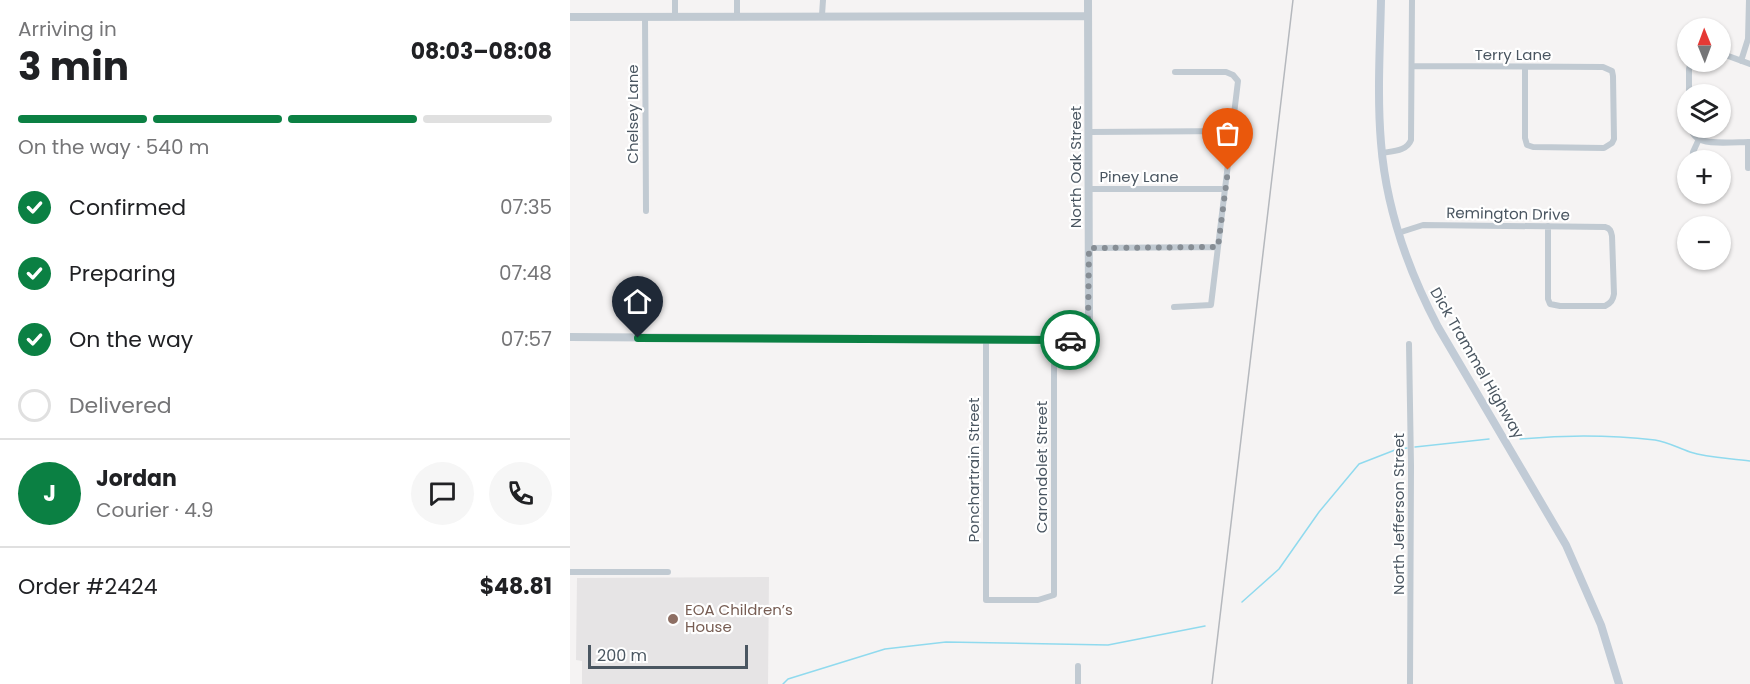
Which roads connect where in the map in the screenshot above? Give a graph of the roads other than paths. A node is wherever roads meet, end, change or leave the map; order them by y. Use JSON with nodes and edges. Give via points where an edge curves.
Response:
{"nodes":[{"id":1,"x":675,"y":0,"type":"edge"},
{"id":2,"x":737,"y":0,"type":"edge"},
{"id":3,"x":823,"y":0,"type":"edge"},
{"id":4,"x":1088,"y":0,"type":"edge"},
{"id":5,"x":1381,"y":0,"type":"edge"},
{"id":6,"x":1412,"y":0,"type":"edge"},
{"id":7,"x":1749,"y":0,"type":"edge"},
{"id":8,"x":822,"y":15,"type":"junction"},
{"id":9,"x":645,"y":16,"type":"junction"},
{"id":10,"x":675,"y":16,"type":"junction"},
{"id":11,"x":737,"y":16,"type":"junction"},
{"id":12,"x":1088,"y":16,"type":"junction"},
{"id":13,"x":570,"y":17,"type":"edge"},
{"id":14,"x":1731,"y":57,"type":"edge"},
{"id":15,"x":1741,"y":60,"type":"junction"},
{"id":16,"x":1750,"y":64,"type":"edge"},
{"id":17,"x":1412,"y":66,"type":"junction"},
{"id":18,"x":1525,"y":67,"type":"junction"},
{"id":19,"x":1175,"y":72,"type":"dead end"},
{"id":20,"x":1232,"y":131,"type":"junction"},
{"id":21,"x":1090,"y":132,"type":"junction"},
{"id":22,"x":1699,"y":139,"type":"joint"},
{"id":23,"x":1749,"y":142,"type":"edge"},
{"id":24,"x":1694,"y":150,"type":"edge"},
{"id":25,"x":1382,"y":153,"type":"junction"},
{"id":26,"x":1748,"y":168,"type":"dead end"},
{"id":27,"x":1089,"y":189,"type":"junction"},
{"id":28,"x":1225,"y":189,"type":"junction"},
{"id":29,"x":646,"y":211,"type":"dead end"},
{"id":30,"x":1548,"y":226,"type":"junction"},
{"id":31,"x":1398,"y":233,"type":"junction"},
{"id":32,"x":1218,"y":247,"type":"junction"},
{"id":33,"x":1089,"y":248,"type":"junction"},
{"id":34,"x":1174,"y":307,"type":"dead end"},
{"id":35,"x":570,"y":337,"type":"edge"},
{"id":36,"x":986,"y":340,"type":"junction"},
{"id":37,"x":1054,"y":340,"type":"junction"},
{"id":38,"x":1409,"y":344,"type":"dead end"},
{"id":39,"x":570,"y":572,"type":"edge"},
{"id":40,"x":668,"y":572,"type":"dead end"},
{"id":41,"x":1054,"y":595,"type":"joint"},
{"id":42,"x":1078,"y":666,"type":"dead end"},
{"id":43,"x":1078,"y":684,"type":"edge"},
{"id":44,"x":1410,"y":684,"type":"edge"},
{"id":45,"x":1619,"y":684,"type":"edge"}],
"edges":[{"from":1,"to":10,"type":"street"},
{"from":2,"to":11,"type":"street"},
{"from":3,"to":8,"type":"street"},
{"from":4,"to":12,"type":"street","name":"North Oak Street"},
{"from":5,"to":25,"type":"main road","name":"Dick Trammel Highway"},
{"from":6,"to":17,"type":"street"},
{"from":7,"to":15,"type":"street","via":[[1748,39]]},
{"from":8,"to":11,"type":"street"},
{"from":8,"to":12,"type":"street"},
{"from":9,"to":10,"type":"street"},
{"from":9,"to":13,"type":"street"},
{"from":9,"to":29,"type":"street","name":"Chelsey Lane"},
{"from":10,"to":11,"type":"street"},
{"from":12,"to":21,"type":"street","name":"North Oak Street"},
{"from":14,"to":15,"type":"street"},
{"from":15,"to":16,"type":"street"},
{"from":17,"to":18,"type":"street","name":"Terry Lane"},
{"from":17,"to":25,"type":"street","via":[[1411,140],[1400,150]]},
{"from":18,"to":18,"type":"street","name":"Terry Lane","via":[[1527,145],[1604,148],[1612,144],[1612,71],[1603,67]]},
{"from":19,"to":20,"type":"street","via":[[1233,75],[1238,81]]},
{"from":20,"to":21,"type":"street"},
{"from":20,"to":28,"type":"street"},
{"from":21,"to":27,"type":"street","name":"North Oak Street"},
{"from":22,"to":23,"type":"street"},
{"from":22,"to":24,"type":"street"},
{"from":23,"to":26,"type":"street"},
{"from":25,"to":31,"type":"main road","name":"Dick Trammel Highway"},
{"from":27,"to":28,"type":"street","name":"Piney Lane"},
{"from":27,"to":33,"type":"street","name":"North Oak Street"},
{"from":28,"to":32,"type":"street"},
{"from":30,"to":30,"type":"street","name":"Remington Drive","via":[[1550,304],[1605,306],[1612,302],[1610,230]]},
{"from":30,"to":31,"type":"street","name":"Remington Drive","via":[[1423,225]]},
{"from":31,"to":45,"type":"main road","name":"Dick Trammel Highway","via":[[1438,327],[1566,545],[1601,625]]},
{"from":32,"to":33,"type":"street"},
{"from":32,"to":34,"type":"street","via":[[1211,305]]},
{"from":33,"to":37,"type":"street","name":"North Oak Street","via":[[1089,322],[1085,334],[1073,340]]},
{"from":35,"to":36,"type":"street"},
{"from":36,"to":37,"type":"street"},
{"from":36,"to":41,"type":"street","name":"Ponchartrain Street","via":[[986,600],[1038,600]]},
{"from":37,"to":41,"type":"street","name":"Carondolet Street"},
{"from":38,"to":44,"type":"street","name":"North Jefferson Street"},
{"from":39,"to":40,"type":"street"},
{"from":42,"to":43,"type":"street"}]}
